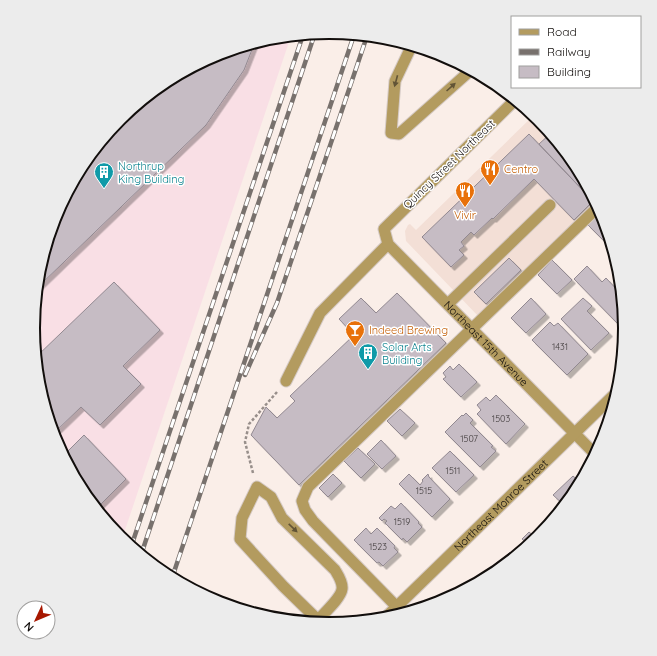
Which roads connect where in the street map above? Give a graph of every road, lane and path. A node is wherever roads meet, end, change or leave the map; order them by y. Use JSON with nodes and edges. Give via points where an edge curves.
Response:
{"nodes":[{"id":1,"x":409,"y":51,"type":"edge"},
{"id":2,"x":466,"y":74,"type":"edge"},
{"id":3,"x":511,"y":104,"type":"edge"},
{"id":4,"x":550,"y":205,"type":"dead end"},
{"id":5,"x":593,"y":211,"type":"edge"},
{"id":6,"x":388,"y":244,"type":"junction"},
{"id":7,"x":448,"y":304,"type":"junction"},
{"id":8,"x":472,"y":329,"type":"junction"},
{"id":9,"x":286,"y":381,"type":"joint"},
{"id":10,"x":609,"y":400,"type":"edge"},
{"id":11,"x":575,"y":432,"type":"junction"},
{"id":12,"x":591,"y":450,"type":"edge"},
{"id":13,"x":257,"y":487,"type":"junction"},
{"id":14,"x":396,"y":606,"type":"junction"},
{"id":15,"x":393,"y":609,"type":"edge"},
{"id":16,"x":313,"y":616,"type":"edge"},
{"id":17,"x":323,"y":617,"type":"edge"}],
"edges":[{"from":1,"to":2,"type":"street","one_way":true,"via":[[395,81],[391,133],[399,134]]},
{"from":3,"to":6,"type":"street","name":"Quincy Street Northeast","via":[[384,229]]},
{"from":4,"to":7,"type":"street"},
{"from":5,"to":8,"type":"street"},
{"from":6,"to":7,"type":"street","name":"Northeast 15th Avenue"},
{"from":6,"to":9,"type":"street","via":[[320,313]]},
{"from":7,"to":8,"type":"street","name":"Northeast 15th Avenue"},
{"from":8,"to":11,"type":"street","name":"Northeast 15th Avenue"},
{"from":8,"to":14,"type":"street","via":[[308,487],[302,501],[313,520]]},
{"from":9,"to":13,"type":"path","via":[[249,424],[245,442]]},
{"from":10,"to":11,"type":"street","name":"Northeast Monroe Street"},
{"from":11,"to":12,"type":"street","name":"Northeast 15th Avenue"},
{"from":11,"to":14,"type":"street","name":"Northeast Monroe Street"},
{"from":13,"to":16,"type":"street","via":[[242,518],[240,539]]},
{"from":13,"to":17,"type":"street","one_way":true,"via":[[271,497],[282,518],[335,570],[342,589]]},
{"from":14,"to":15,"type":"street","name":"Northeast Monroe Street"}]}
